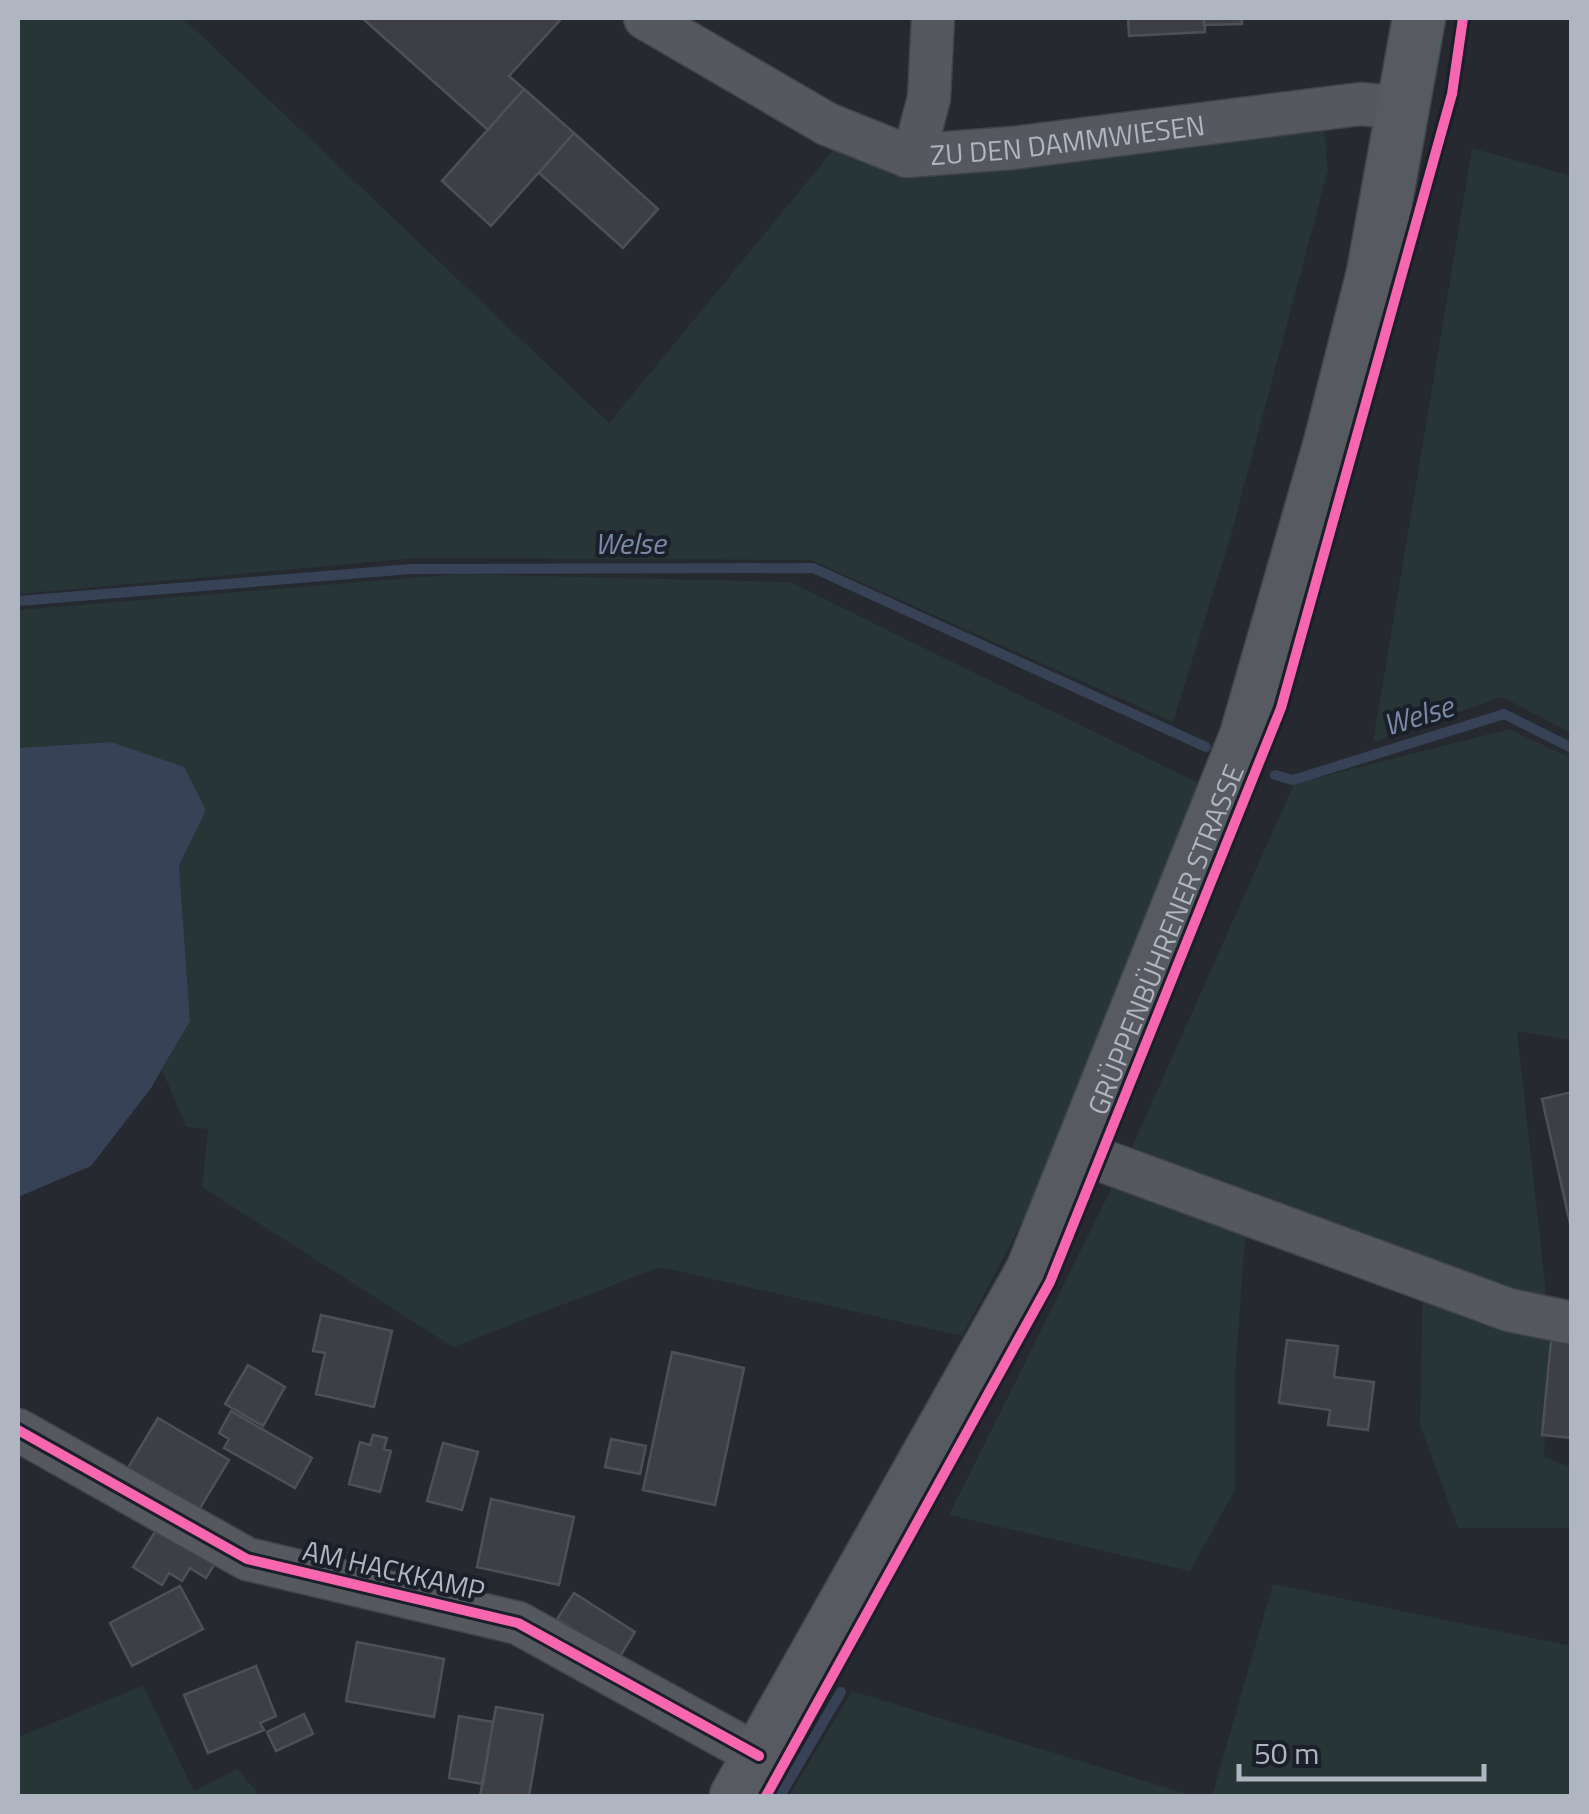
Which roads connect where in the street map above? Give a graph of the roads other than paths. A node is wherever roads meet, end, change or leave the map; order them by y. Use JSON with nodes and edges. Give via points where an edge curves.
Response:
{"nodes":[{"id":1,"x":645,"y":18,"type":"edge"},
{"id":2,"x":933,"y":18,"type":"edge"},
{"id":3,"x":1419,"y":18,"type":"edge"},
{"id":4,"x":1405,"y":108,"type":"junction"},
{"id":5,"x":914,"y":155,"type":"junction"},
{"id":6,"x":1079,"y":1152,"type":"junction"},
{"id":7,"x":1572,"y":1323,"type":"edge"},
{"id":8,"x":18,"y":1430,"type":"edge"},
{"id":9,"x":747,"y":1776,"type":"edge"}],
"edges":[{"from":1,"to":5,"type":"street","name":"ZU DEN DAMMWIESEN","via":[[827,124]]},
{"from":2,"to":5,"type":"street","via":[[929,98]]},
{"from":3,"to":4,"type":"main road","name":"GRÜPPENBÜHRENER STRASSE"},
{"from":4,"to":5,"type":"street","name":"ZU DEN DAMMWIESEN","via":[[1360,104]]},
{"from":4,"to":6,"type":"main road","name":"GRÜPPENBÜHRENER STRASSE","via":[[1330,444],[1246,736]]},
{"from":6,"to":7,"type":"street","via":[[1509,1310]]},
{"from":6,"to":9,"type":"main road","name":"GRÜPPENBÜHRENER STRASSE","via":[[1032,1271]]},
{"from":8,"to":9,"type":"street","name":"AM HACKKAMP","via":[[247,1558],[518,1623]]}]}
